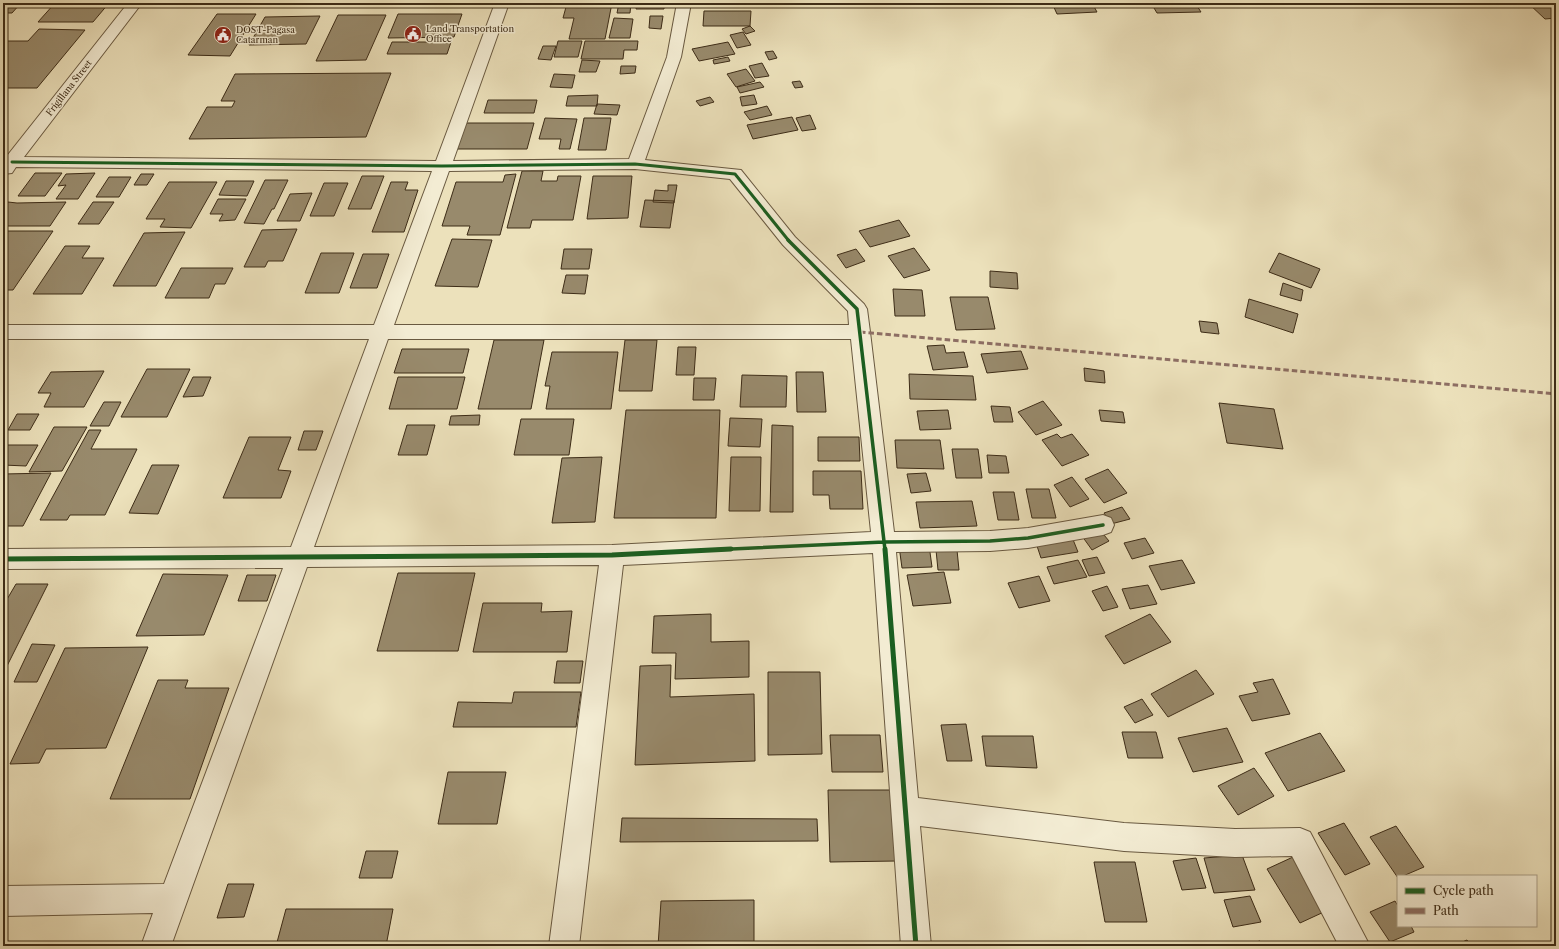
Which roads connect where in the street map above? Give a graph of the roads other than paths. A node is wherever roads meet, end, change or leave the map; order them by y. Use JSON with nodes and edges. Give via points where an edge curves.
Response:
{"nodes":[{"id":1,"x":135,"y":3,"type":"edge"},
{"id":2,"x":502,"y":3,"type":"edge"},
{"id":3,"x":684,"y":3,"type":"edge"},
{"id":4,"x":635,"y":164,"type":"junction"},
{"id":5,"x":442,"y":166,"type":"junction"},
{"id":6,"x":7,"y":167,"type":"edge"},
{"id":7,"x":381,"y":331,"type":"junction"},
{"id":8,"x":3,"y":332,"type":"edge"},
{"id":9,"x":860,"y":332,"type":"junction"},
{"id":10,"x":1103,"y":525,"type":"dead end"},
{"id":11,"x":884,"y":542,"type":"junction"},
{"id":12,"x":612,"y":554,"type":"junction"},
{"id":13,"x":297,"y":558,"type":"junction"},
{"id":14,"x":3,"y":559,"type":"edge"},
{"id":15,"x":906,"y":810,"type":"junction"},
{"id":16,"x":173,"y":898,"type":"junction"},
{"id":17,"x":3,"y":901,"type":"edge"},
{"id":18,"x":156,"y":946,"type":"edge"},
{"id":19,"x":564,"y":946,"type":"edge"},
{"id":20,"x":916,"y":946,"type":"edge"},
{"id":21,"x":1355,"y":946,"type":"edge"}],
"edges":[{"from":1,"to":6,"type":"street","name":"Frigillana Street"},
{"from":2,"to":5,"type":"street"},
{"from":3,"to":4,"type":"street","via":[[674,57]]},
{"from":4,"to":5,"type":"street"},
{"from":4,"to":9,"type":"street","via":[[735,174],[789,241],[857,309]]},
{"from":5,"to":6,"type":"street"},
{"from":5,"to":7,"type":"street"},
{"from":7,"to":8,"type":"street"},
{"from":7,"to":9,"type":"street"},
{"from":7,"to":13,"type":"street"},
{"from":9,"to":11,"type":"street"},
{"from":10,"to":11,"type":"street","via":[[1028,538]]},
{"from":11,"to":12,"type":"street"},
{"from":11,"to":15,"type":"street"},
{"from":12,"to":13,"type":"street"},
{"from":12,"to":19,"type":"street"},
{"from":13,"to":14,"type":"street"},
{"from":13,"to":16,"type":"street"},
{"from":15,"to":20,"type":"street"},
{"from":15,"to":21,"type":"street","via":[[1124,837],[1235,843],[1300,842]]},
{"from":16,"to":17,"type":"street"},
{"from":16,"to":18,"type":"street"}]}
